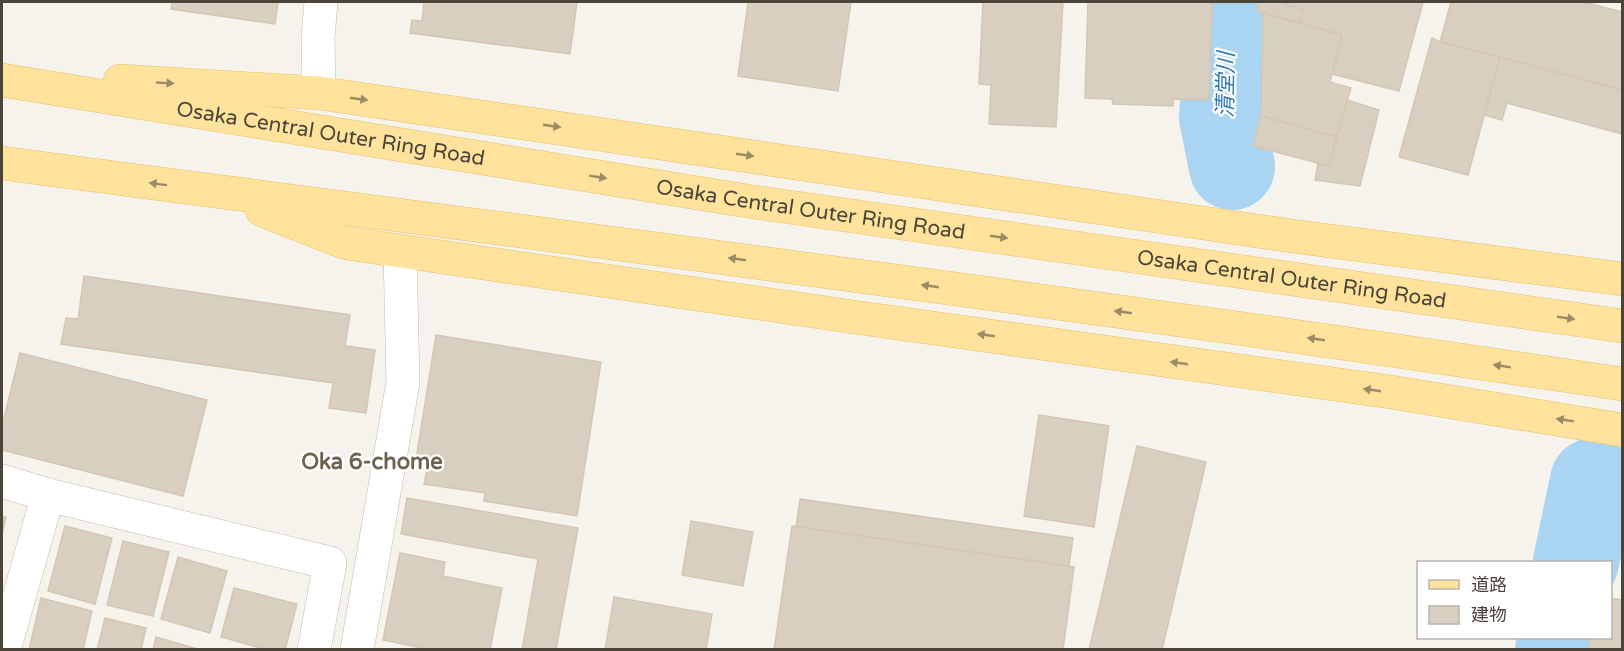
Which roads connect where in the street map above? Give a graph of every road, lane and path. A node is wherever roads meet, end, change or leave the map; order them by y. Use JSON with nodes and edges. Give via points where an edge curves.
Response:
{"nodes":[{"id":1,"x":321,"y":2,"type":"edge"},
{"id":2,"x":2,"y":73,"type":"edge"},
{"id":3,"x":2,"y":80,"type":"edge"},
{"id":4,"x":319,"y":93,"type":"junction"},
{"id":5,"x":2,"y":164,"type":"edge"},
{"id":6,"x":216,"y":191,"type":"junction"},
{"id":7,"x":400,"y":251,"type":"junction"},
{"id":8,"x":1623,"y":279,"type":"edge"},
{"id":9,"x":1623,"y":326,"type":"edge"},
{"id":10,"x":1623,"y":384,"type":"edge"},
{"id":11,"x":1623,"y":429,"type":"edge"},
{"id":12,"x":2,"y":481,"type":"edge"},
{"id":13,"x":48,"y":495,"type":"junction"},
{"id":14,"x":4,"y":650,"type":"edge"},
{"id":15,"x":314,"y":650,"type":"edge"},
{"id":16,"x":357,"y":650,"type":"edge"}],
"edges":[{"from":1,"to":4,"type":"street"},
{"from":2,"to":4,"type":"main road","one_way":true},
{"from":3,"to":9,"type":"main road","name":"Osaka Central Outer Ring Road","one_way":true,"via":[[747,201]]},
{"from":4,"to":8,"type":"main road","one_way":true,"via":[[1292,236]]},
{"from":6,"to":5,"type":"main road","one_way":true},
{"from":6,"to":7,"type":"main road","via":[[346,243]]},
{"from":10,"to":6,"type":"main road","one_way":true,"via":[[738,259]]},
{"from":11,"to":7,"type":"main road","one_way":true,"via":[[1391,392]]},
{"from":7,"to":16,"type":"street","via":[[403,382]]},
{"from":12,"to":13,"type":"street"},
{"from":13,"to":14,"type":"street"},
{"from":13,"to":15,"type":"street","via":[[330,563]]}]}
